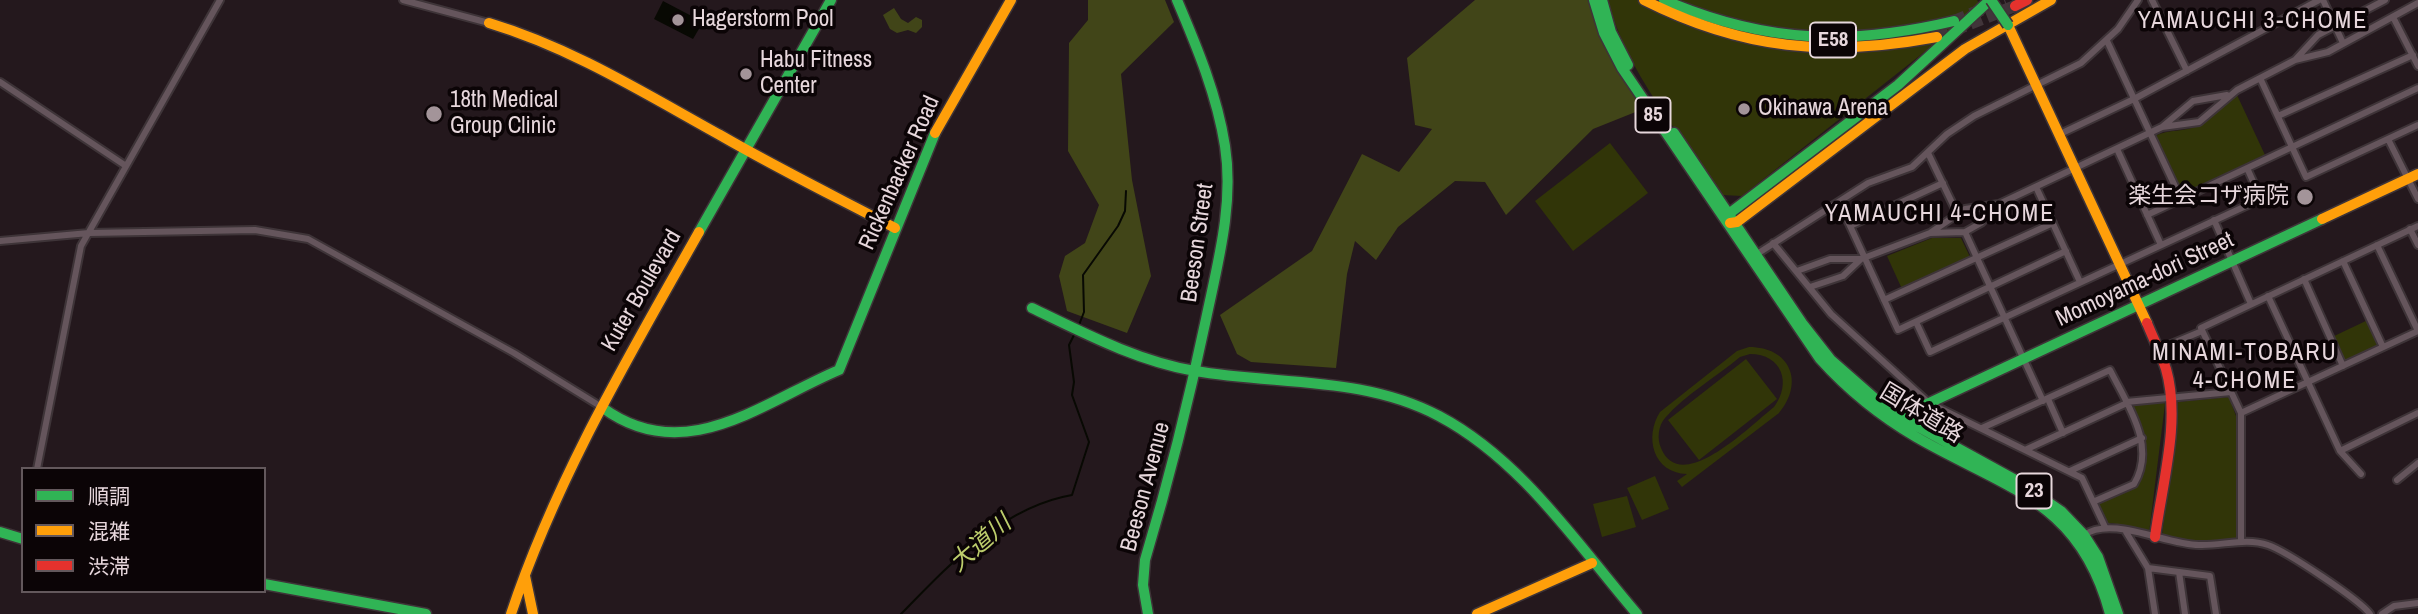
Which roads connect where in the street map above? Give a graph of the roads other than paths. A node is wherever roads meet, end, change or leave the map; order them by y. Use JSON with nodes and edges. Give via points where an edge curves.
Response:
{"nodes":[{"id":1,"x":220,"y":0,"type":"edge"},
{"id":2,"x":403,"y":0,"type":"edge"},
{"id":3,"x":831,"y":0,"type":"edge"},
{"id":4,"x":1011,"y":0,"type":"edge"},
{"id":5,"x":1177,"y":0,"type":"edge"},
{"id":6,"x":1594,"y":0,"type":"edge"},
{"id":7,"x":1602,"y":0,"type":"edge"},
{"id":8,"x":1644,"y":0,"type":"edge"},
{"id":9,"x":1664,"y":0,"type":"edge"},
{"id":10,"x":1990,"y":0,"type":"edge"},
{"id":11,"x":2026,"y":0,"type":"edge"},
{"id":12,"x":2051,"y":0,"type":"edge"},
{"id":13,"x":2138,"y":0,"type":"edge"},
{"id":14,"x":2152,"y":0,"type":"edge"},
{"id":15,"x":2321,"y":0,"type":"edge"},
{"id":16,"x":2385,"y":0,"type":"edge"},
{"id":17,"x":2418,"y":3,"type":"edge"},
{"id":18,"x":2015,"y":6,"type":"dead end"},
{"id":19,"x":2393,"y":17,"type":"junction"},
{"id":20,"x":1954,"y":21,"type":"tunnel mouth"},
{"id":21,"x":489,"y":23,"type":"joint"},
{"id":22,"x":2008,"y":24,"type":"junction"},
{"id":23,"x":1710,"y":25,"type":"junction"},
{"id":24,"x":2335,"y":26,"type":"junction"},
{"id":25,"x":1937,"y":37,"type":"tunnel mouth"},
{"id":26,"x":2107,"y":41,"type":"junction"},
{"id":27,"x":2343,"y":43,"type":"junction"},
{"id":28,"x":2413,"y":55,"type":"junction"},
{"id":29,"x":2295,"y":60,"type":"junction"},
{"id":30,"x":2418,"y":66,"type":"edge"},
{"id":31,"x":2187,"y":71,"type":"junction"},
{"id":32,"x":2260,"y":78,"type":"junction"},
{"id":33,"x":0,"y":82,"type":"edge"},
{"id":34,"x":2037,"y":86,"type":"junction"},
{"id":35,"x":2418,"y":88,"type":"edge"},
{"id":36,"x":2227,"y":95,"type":"junction"},
{"id":37,"x":2134,"y":99,"type":"junction"},
{"id":38,"x":2278,"y":117,"type":"junction"},
{"id":39,"x":2418,"y":125,"type":"edge"},
{"id":40,"x":2162,"y":127,"type":"junction"},
{"id":41,"x":2060,"y":134,"type":"junction"},
{"id":42,"x":2150,"y":134,"type":"junction"},
{"id":43,"x":2388,"y":139,"type":"junction"},
{"id":44,"x":2292,"y":147,"type":"junction"},
{"id":45,"x":2117,"y":149,"type":"junction"},
{"id":46,"x":746,"y":150,"type":"junction"},
{"id":47,"x":1928,"y":153,"type":"junction"},
{"id":48,"x":126,"y":166,"type":"junction"},
{"id":49,"x":2247,"y":168,"type":"junction"},
{"id":50,"x":2076,"y":169,"type":"junction"},
{"id":51,"x":2413,"y":177,"type":"edge"},
{"id":52,"x":1943,"y":184,"type":"junction"},
{"id":53,"x":2036,"y":187,"type":"junction"},
{"id":54,"x":2181,"y":199,"type":"junction"},
{"id":55,"x":2418,"y":200,"type":"edge"},
{"id":56,"x":1839,"y":202,"type":"junction"},
{"id":57,"x":1999,"y":204,"type":"junction"},
{"id":58,"x":1956,"y":213,"type":"junction"},
{"id":59,"x":2147,"y":215,"type":"junction"},
{"id":60,"x":1731,"y":219,"type":"junction"},
{"id":61,"x":2214,"y":220,"type":"junction"},
{"id":62,"x":2053,"y":223,"type":"junction"},
{"id":63,"x":1850,"y":226,"type":"junction"},
{"id":64,"x":2418,"y":226,"type":"edge"},
{"id":65,"x":895,"y":228,"type":"junction"},
{"id":66,"x":2410,"y":229,"type":"junction"},
{"id":67,"x":1965,"y":232,"type":"junction"},
{"id":68,"x":89,"y":233,"type":"junction"},
{"id":69,"x":1930,"y":233,"type":"junction"},
{"id":70,"x":0,"y":241,"type":"edge"},
{"id":71,"x":1773,"y":243,"type":"junction"},
{"id":72,"x":2161,"y":245,"type":"junction"},
{"id":73,"x":2377,"y":245,"type":"junction"},
{"id":74,"x":2418,"y":245,"type":"edge"},
{"id":75,"x":2066,"y":251,"type":"junction"},
{"id":76,"x":1757,"y":254,"type":"junction"},
{"id":77,"x":1863,"y":258,"type":"junction"},
{"id":78,"x":1977,"y":258,"type":"junction"},
{"id":79,"x":2231,"y":261,"type":"junction"},
{"id":80,"x":2343,"y":261,"type":"junction"},
{"id":81,"x":2120,"y":263,"type":"junction"},
{"id":82,"x":1797,"y":271,"type":"junction"},
{"id":83,"x":2304,"y":279,"type":"junction"},
{"id":84,"x":2080,"y":282,"type":"junction"},
{"id":85,"x":1810,"y":287,"type":"junction"},
{"id":86,"x":1990,"y":287,"type":"junction"},
{"id":87,"x":2268,"y":296,"type":"junction"},
{"id":88,"x":1884,"y":300,"type":"junction"},
{"id":89,"x":2139,"y":303,"type":"junction"},
{"id":90,"x":2251,"y":304,"type":"junction"},
{"id":91,"x":1031,"y":308,"type":"dead end"},
{"id":92,"x":2004,"y":317,"type":"junction"},
{"id":93,"x":1916,"y":321,"type":"junction"},
{"id":94,"x":2202,"y":331,"type":"junction"},
{"id":95,"x":2418,"y":331,"type":"edge"},
{"id":96,"x":2383,"y":347,"type":"junction"},
{"id":97,"x":2159,"y":349,"type":"junction"},
{"id":98,"x":2024,"y":359,"type":"junction"},
{"id":99,"x":2343,"y":366,"type":"junction"},
{"id":100,"x":1196,"y":371,"type":"junction"},
{"id":101,"x":2308,"y":382,"type":"junction"},
{"id":102,"x":2231,"y":393,"type":"junction"},
{"id":103,"x":2171,"y":397,"type":"junction"},
{"id":104,"x":2045,"y":400,"type":"junction"},
{"id":105,"x":2126,"y":402,"type":"junction"},
{"id":106,"x":1929,"y":403,"type":"junction"},
{"id":107,"x":602,"y":407,"type":"junction"},
{"id":108,"x":2241,"y":413,"type":"junction"},
{"id":109,"x":2418,"y":413,"type":"edge"},
{"id":110,"x":1894,"y":419,"type":"junction"},
{"id":111,"x":1982,"y":428,"type":"junction"},
{"id":112,"x":2063,"y":433,"type":"junction"},
{"id":113,"x":2142,"y":438,"type":"junction"},
{"id":114,"x":2025,"y":450,"type":"junction"},
{"id":115,"x":2340,"y":451,"type":"junction"},
{"id":116,"x":2418,"y":463,"type":"edge"},
{"id":117,"x":37,"y":467,"type":"edge"},
{"id":118,"x":2070,"y":471,"type":"junction"},
{"id":119,"x":2361,"y":474,"type":"dead end"},
{"id":120,"x":2397,"y":481,"type":"dead end"},
{"id":121,"x":2095,"y":501,"type":"junction"},
{"id":122,"x":2105,"y":527,"type":"junction"},
{"id":123,"x":2126,"y":531,"type":"junction"},
{"id":124,"x":0,"y":533,"type":"edge"},
{"id":125,"x":2084,"y":535,"type":"junction"},
{"id":126,"x":21,"y":537,"type":"edge"},
{"id":127,"x":2155,"y":537,"type":"junction"},
{"id":128,"x":2241,"y":542,"type":"junction"},
{"id":129,"x":1592,"y":563,"type":"junction"},
{"id":130,"x":2148,"y":568,"type":"junction"},
{"id":131,"x":2179,"y":572,"type":"junction"},
{"id":132,"x":524,"y":575,"type":"junction"},
{"id":133,"x":266,"y":584,"type":"edge"},
{"id":134,"x":2418,"y":603,"type":"edge"},
{"id":135,"x":426,"y":614,"type":"edge"},
{"id":136,"x":511,"y":614,"type":"edge"},
{"id":137,"x":533,"y":614,"type":"edge"},
{"id":138,"x":1148,"y":614,"type":"edge"},
{"id":139,"x":1476,"y":614,"type":"edge"},
{"id":140,"x":1637,"y":614,"type":"edge"},
{"id":141,"x":2110,"y":614,"type":"edge"},
{"id":142,"x":2118,"y":614,"type":"edge"},
{"id":143,"x":2155,"y":614,"type":"edge"},
{"id":144,"x":2185,"y":614,"type":"edge"},
{"id":145,"x":2216,"y":614,"type":"edge"},
{"id":146,"x":2370,"y":614,"type":"edge"},
{"id":147,"x":2382,"y":614,"type":"edge"}],
"edges":[{"from":1,"to":48,"type":"street"},
{"from":2,"to":21,"type":"street"},
{"from":3,"to":46,"type":"main road","name":"Kuter Boulevard"},
{"from":4,"to":65,"type":"main road","name":"Rickenbacker Road","via":[[937,128]]},
{"from":5,"to":100,"type":"main road","name":"Beeson Street","via":[[1214,99],[1227,184],[1223,234]]},
{"from":6,"to":60,"type":"main road","number":"85","via":[[1612,51]]},
{"from":7,"to":60,"type":"main road","number":"85","via":[[1626,62]]},
{"from":8,"to":23,"type":"main road","number":"E58"},
{"from":9,"to":23,"type":"main road","number":"E58"},
{"from":10,"to":22,"type":"main road","bridge":true},
{"from":10,"to":60,"type":"main road","via":[[1927,60]]},
{"from":11,"to":18,"type":"main road"},
{"from":12,"to":22,"type":"main road"},
{"from":13,"to":26,"type":"street"},
{"from":14,"to":31,"type":"street"},
{"from":15,"to":24,"type":"street"},
{"from":15,"to":31,"type":"street"},
{"from":16,"to":24,"type":"street"},
{"from":17,"to":19,"type":"street"},
{"from":19,"to":27,"type":"street"},
{"from":19,"to":28,"type":"street"},
{"from":20,"to":23,"type":"main road","number":"E58","via":[[1891,35],[1835,40]]},
{"from":21,"to":46,"type":"main road","via":[[564,50]]},
{"from":22,"to":34,"type":"main road"},
{"from":22,"to":60,"type":"main road","via":[[1965,49]]},
{"from":23,"to":25,"type":"main road","number":"E58","via":[[1757,43],[1814,50]]},
{"from":24,"to":27,"type":"street"},
{"from":24,"to":29,"type":"street","via":[[2315,38]]},
{"from":26,"to":34,"type":"street","via":[[2073,68]]},
{"from":26,"to":37,"type":"street"},
{"from":27,"to":29,"type":"street","via":[[2318,56]]},
{"from":28,"to":30,"type":"street"},
{"from":28,"to":38,"type":"street"},
{"from":29,"to":32,"type":"street"},
{"from":31,"to":37,"type":"street"},
{"from":32,"to":36,"type":"street"},
{"from":32,"to":38,"type":"street"},
{"from":33,"to":48,"type":"street"},
{"from":34,"to":41,"type":"main road"},
{"from":34,"to":47,"type":"street","via":[[1974,117]]},
{"from":35,"to":44,"type":"street"},
{"from":36,"to":40,"type":"street","via":[[2193,101]]},
{"from":36,"to":40,"type":"street","via":[[2199,122]]},
{"from":37,"to":41,"type":"street"},
{"from":37,"to":42,"type":"street"},
{"from":38,"to":44,"type":"street"},
{"from":39,"to":43,"type":"street"},
{"from":40,"to":42,"type":"street"},
{"from":41,"to":50,"type":"main road"},
{"from":42,"to":45,"type":"street"},
{"from":42,"to":54,"type":"street"},
{"from":43,"to":44,"type":"street","via":[[2306,177]]},
{"from":43,"to":51,"type":"street"},
{"from":44,"to":49,"type":"street"},
{"from":45,"to":50,"type":"street"},
{"from":45,"to":59,"type":"street"},
{"from":46,"to":65,"type":"main road"},
{"from":46,"to":107,"type":"main road","name":"Kuter Boulevard"},
{"from":47,"to":52,"type":"street"},
{"from":47,"to":56,"type":"street","via":[[1912,167],[1868,183]]},
{"from":48,"to":68,"type":"street"},
{"from":49,"to":54,"type":"street"},
{"from":49,"to":61,"type":"street","via":[[2261,199]]},
{"from":50,"to":53,"type":"street"},
{"from":50,"to":81,"type":"main road"},
{"from":51,"to":55,"type":"street"},
{"from":51,"to":79,"type":"main road","name":"Momoyama-dori Street"},
{"from":52,"to":58,"type":"street"},
{"from":52,"to":63,"type":"street"},
{"from":53,"to":57,"type":"street"},
{"from":53,"to":62,"type":"street"},
{"from":54,"to":59,"type":"street"},
{"from":56,"to":63,"type":"street"},
{"from":56,"to":71,"type":"street"},
{"from":57,"to":58,"type":"street"},
{"from":57,"to":67,"type":"street"},
{"from":58,"to":69,"type":"street"},
{"from":59,"to":72,"type":"street"},
{"from":60,"to":76,"type":"main road","name":"国体道路","number":"23"},
{"from":60,"to":110,"type":"main road","name":"国体道路","number":"23","via":[[1820,359],[1854,395]]},
{"from":61,"to":72,"type":"street"},
{"from":61,"to":79,"type":"street"},
{"from":62,"to":75,"type":"street"},
{"from":62,"to":78,"type":"street"},
{"from":63,"to":77,"type":"street"},
{"from":64,"to":66,"type":"street"},
{"from":65,"to":107,"type":"main road","name":"Rickenbacker Road","via":[[839,370],[724,428],[681,433],[643,428],[621,422]]},
{"from":66,"to":73,"type":"street"},
{"from":66,"to":74,"type":"street"},
{"from":67,"to":69,"type":"street"},
{"from":67,"to":78,"type":"street"},
{"from":68,"to":70,"type":"street"},
{"from":68,"to":107,"type":"street","via":[[255,230],[307,239]]},
{"from":68,"to":117,"type":"street","via":[[81,246]]},
{"from":69,"to":77,"type":"street"},
{"from":71,"to":76,"type":"street"},
{"from":71,"to":82,"type":"street"},
{"from":72,"to":81,"type":"street"},
{"from":73,"to":80,"type":"street"},
{"from":73,"to":95,"type":"street"},
{"from":75,"to":84,"type":"street"},
{"from":75,"to":86,"type":"street"},
{"from":76,"to":110,"type":"main road","name":"国体道路","number":"23","via":[[1831,360]]},
{"from":77,"to":82,"type":"street","via":[[1830,259]]},
{"from":77,"to":85,"type":"street","via":[[1843,276]]},
{"from":77,"to":88,"type":"street"},
{"from":78,"to":86,"type":"street"},
{"from":78,"to":88,"type":"street"},
{"from":79,"to":89,"type":"main road","name":"Momoyama-dori Street"},
{"from":79,"to":90,"type":"street"},
{"from":80,"to":83,"type":"street"},
{"from":80,"to":96,"type":"street"},
{"from":81,"to":84,"type":"street"},
{"from":81,"to":89,"type":"main road"},
{"from":82,"to":85,"type":"street"},
{"from":83,"to":87,"type":"street"},
{"from":83,"to":99,"type":"street"},
{"from":84,"to":92,"type":"street"},
{"from":85,"to":106,"type":"street","via":[[1831,314]]},
{"from":86,"to":92,"type":"street"},
{"from":86,"to":93,"type":"street"},
{"from":87,"to":90,"type":"street"},
{"from":87,"to":101,"type":"street"},
{"from":88,"to":93,"type":"street","via":[[1898,330]]},
{"from":89,"to":97,"type":"main road"},
{"from":89,"to":98,"type":"main road","name":"Momoyama-dori Street"},
{"from":90,"to":94,"type":"street"},
{"from":91,"to":100,"type":"main road","via":[[1105,342]]},
{"from":92,"to":93,"type":"street","via":[[1930,352]]},
{"from":92,"to":98,"type":"street"},
{"from":94,"to":97,"type":"street"},
{"from":94,"to":102,"type":"street"},
{"from":95,"to":96,"type":"street"},
{"from":96,"to":99,"type":"street"},
{"from":97,"to":103,"type":"main road"},
{"from":98,"to":104,"type":"street"},
{"from":98,"to":106,"type":"main road","name":"Momoyama-dori Street"},
{"from":99,"to":101,"type":"street"},
{"from":100,"to":129,"type":"main road","via":[[1348,386],[1404,400],[1439,415],[1506,463]]},
{"from":100,"to":138,"type":"main road","name":"Beeson Avenue","via":[[1145,560]]},
{"from":101,"to":108,"type":"street"},
{"from":101,"to":115,"type":"street"},
{"from":102,"to":103,"type":"street"},
{"from":102,"to":108,"type":"street"},
{"from":103,"to":105,"type":"street"},
{"from":103,"to":127,"type":"main road"},
{"from":104,"to":105,"type":"street","via":[[2110,370]]},
{"from":104,"to":111,"type":"street"},
{"from":104,"to":112,"type":"street"},
{"from":105,"to":112,"type":"street"},
{"from":105,"to":113,"type":"street"},
{"from":106,"to":110,"type":"main road","name":"Momoyama-dori Street"},
{"from":106,"to":111,"type":"street"},
{"from":107,"to":132,"type":"main road","name":"Kuter Boulevard"},
{"from":108,"to":128,"type":"street"},
{"from":109,"to":115,"type":"street"},
{"from":110,"to":125,"type":"main road","name":"国体道路","number":"23","via":[[2044,497]]},
{"from":110,"to":141,"type":"main road","name":"国体道路","number":"23","via":[[2048,510],[2071,531],[2092,563]]},
{"from":111,"to":114,"type":"street"},
{"from":112,"to":114,"type":"street"},
{"from":113,"to":118,"type":"street"},
{"from":113,"to":121,"type":"street","via":[[2136,482]]},
{"from":114,"to":118,"type":"street"},
{"from":115,"to":119,"type":"street"},
{"from":116,"to":120,"type":"street"},
{"from":118,"to":121,"type":"street","via":[[2082,478]]},
{"from":121,"to":122,"type":"street"},
{"from":122,"to":123,"type":"street"},
{"from":122,"to":125,"type":"street"},
{"from":123,"to":127,"type":"street"},
{"from":123,"to":130,"type":"street"},
{"from":124,"to":126,"type":"main road"},
{"from":125,"to":142,"type":"main road","name":"国体道路","number":"23","via":[[2107,576]]},
{"from":127,"to":128,"type":"street","via":[[2200,545]]},
{"from":128,"to":146,"type":"street","via":[[2267,544],[2281,551],[2351,594]]},
{"from":129,"to":139,"type":"main road"},
{"from":129,"to":140,"type":"main road"},
{"from":130,"to":131,"type":"street"},
{"from":130,"to":143,"type":"street"},
{"from":131,"to":144,"type":"street"},
{"from":131,"to":145,"type":"street","via":[[2210,576]]},
{"from":132,"to":136,"type":"main road","name":"Kuter Boulevard"},
{"from":132,"to":137,"type":"main road"},
{"from":133,"to":135,"type":"main road"},
{"from":134,"to":147,"type":"street","via":[[2394,606]]}]}
